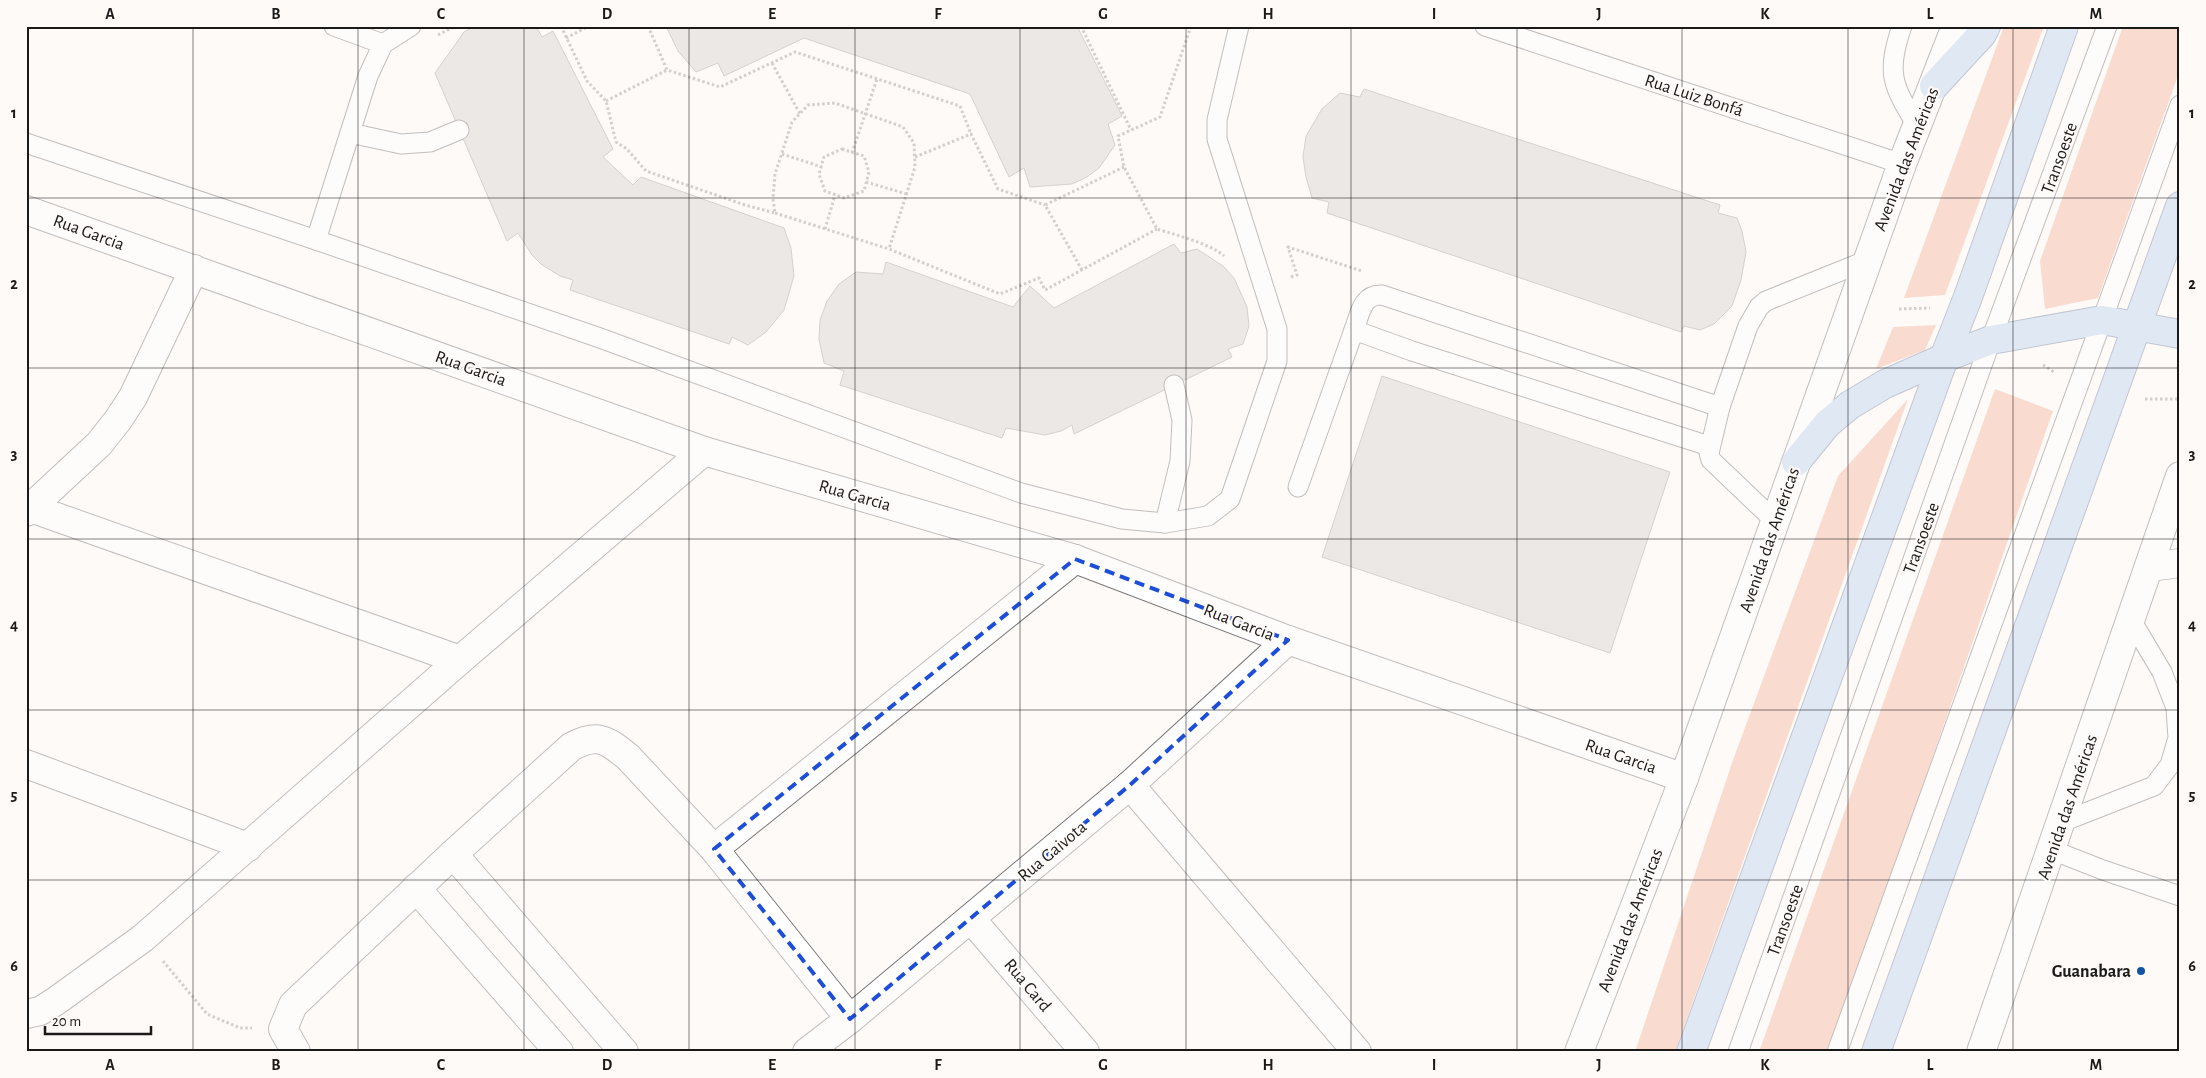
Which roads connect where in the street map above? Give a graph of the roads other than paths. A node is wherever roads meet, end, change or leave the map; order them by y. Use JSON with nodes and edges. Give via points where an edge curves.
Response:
{"nodes":[{"id":1,"x":334,"y":26,"type":"edge"},
{"id":2,"x":411,"y":26,"type":"edge"},
{"id":3,"x":1239,"y":26,"type":"edge"},
{"id":4,"x":1486,"y":26,"type":"edge"},
{"id":5,"x":1902,"y":26,"type":"edge"},
{"id":6,"x":1956,"y":26,"type":"edge"},
{"id":7,"x":1986,"y":26,"type":"edge"},
{"id":8,"x":2064,"y":26,"type":"edge"},
{"id":9,"x":2107,"y":26,"type":"edge"},
{"id":10,"x":383,"y":44,"type":"junction"},
{"id":11,"x":1934,"y":86,"type":"junction"},
{"id":12,"x":2180,"y":105,"type":"edge"},
{"id":13,"x":1918,"y":127,"type":"junction"},
{"id":14,"x":459,"y":130,"type":"dead end"},
{"id":15,"x":350,"y":133,"type":"junction"},
{"id":16,"x":26,"y":143,"type":"edge"},
{"id":17,"x":1902,"y":164,"type":"junction"},
{"id":18,"x":2180,"y":206,"type":"edge"},
{"id":19,"x":26,"y":210,"type":"edge"},
{"id":20,"x":316,"y":240,"type":"junction"},
{"id":21,"x":1868,"y":260,"type":"junction"},
{"id":22,"x":194,"y":269,"type":"junction"},
{"id":23,"x":2102,"y":320,"type":"junction"},
{"id":24,"x":2136,"y":325,"type":"junction"},
{"id":25,"x":1354,"y":330,"type":"junction"},
{"id":26,"x":2180,"y":334,"type":"edge"},
{"id":27,"x":1991,"y":340,"type":"junction"},
{"id":28,"x":1944,"y":358,"type":"junction"},
{"id":29,"x":1174,"y":385,"type":"dead end"},
{"id":30,"x":1720,"y":406,"type":"junction"},
{"id":31,"x":1709,"y":446,"type":"junction"},
{"id":32,"x":704,"y":451,"type":"junction"},
{"id":33,"x":1796,"y":462,"type":"junction"},
{"id":34,"x":2180,"y":476,"type":"edge"},
{"id":35,"x":1298,"y":487,"type":"dead end"},
{"id":36,"x":29,"y":510,"type":"edge"},
{"id":37,"x":1776,"y":522,"type":"junction"},
{"id":38,"x":1165,"y":523,"type":"junction"},
{"id":39,"x":1075,"y":559,"type":"junction"},
{"id":40,"x":2180,"y":563,"type":"edge"},
{"id":41,"x":2150,"y":567,"type":"junction"},
{"id":42,"x":2131,"y":620,"type":"junction"},
{"id":43,"x":1288,"y":640,"type":"junction"},
{"id":44,"x":460,"y":660,"type":"junction"},
{"id":45,"x":26,"y":764,"type":"edge"},
{"id":46,"x":1684,"y":778,"type":"junction"},
{"id":47,"x":1130,"y":785,"type":"junction"},
{"id":48,"x":2062,"y":822,"type":"junction"},
{"id":49,"x":248,"y":847,"type":"junction"},
{"id":50,"x":714,"y":849,"type":"junction"},
{"id":51,"x":2052,"y":850,"type":"junction"},
{"id":52,"x":453,"y":854,"type":"junction"},
{"id":53,"x":416,"y":888,"type":"junction"},
{"id":54,"x":2180,"y":896,"type":"edge"},
{"id":55,"x":971,"y":918,"type":"junction"},
{"id":56,"x":26,"y":1014,"type":"edge"},
{"id":57,"x":850,"y":1019,"type":"junction"},
{"id":58,"x":296,"y":1052,"type":"edge"},
{"id":59,"x":559,"y":1052,"type":"edge"},
{"id":60,"x":624,"y":1052,"type":"edge"},
{"id":61,"x":807,"y":1052,"type":"edge"},
{"id":62,"x":1085,"y":1052,"type":"edge"},
{"id":63,"x":1357,"y":1052,"type":"edge"},
{"id":64,"x":1579,"y":1052,"type":"edge"},
{"id":65,"x":1691,"y":1052,"type":"edge"},
{"id":66,"x":1738,"y":1052,"type":"edge"},
{"id":67,"x":1837,"y":1052,"type":"edge"},
{"id":68,"x":1876,"y":1052,"type":"edge"},
{"id":69,"x":1981,"y":1052,"type":"edge"}],
"edges":[{"from":1,"to":10,"type":"lane"},
{"from":2,"to":10,"type":"lane"},
{"from":3,"to":38,"type":"lane","via":[[1217,120],[1217,139],[1277,329],[1277,361],[1230,499],[1208,516]]},
{"from":4,"to":17,"type":"lane","name":"Rua Luiz Bonfá"},
{"from":5,"to":13,"type":"lane","via":[[1892,75],[1898,95]]},
{"from":6,"to":11,"type":"street","name":"Avenida das Américas"},
{"from":7,"to":11,"type":"highway"},
{"from":8,"to":28,"type":"highway"},
{"from":9,"to":27,"type":"lane","name":"Transoeste"},
{"from":10,"to":15,"type":"lane","via":[[368,76]]},
{"from":11,"to":13,"type":"street","name":"Avenida das Américas"},
{"from":12,"to":23,"type":"lane"},
{"from":13,"to":17,"type":"street","name":"Avenida das Américas"},
{"from":14,"to":15,"type":"lane","via":[[430,142],[401,144]]},
{"from":15,"to":20,"type":"lane"},
{"from":16,"to":20,"type":"lane"},
{"from":17,"to":21,"type":"street","name":"Avenida das Américas"},
{"from":18,"to":24,"type":"highway"},
{"from":19,"to":22,"type":"street","name":"Rua Garcia"},
{"from":20,"to":38,"type":"lane","via":[[600,338],[1021,493],[1122,519]]},
{"from":21,"to":30,"type":"lane","via":[[1766,301],[1759,307],[1748,326]]},
{"from":21,"to":33,"type":"street","name":"Avenida das Américas"},
{"from":22,"to":32,"type":"street","name":"Rua Garcia"},
{"from":22,"to":36,"type":"street","via":[[133,397],[118,420],[99,444]]},
{"from":23,"to":24,"type":"highway"},
{"from":23,"to":27,"type":"highway"},
{"from":23,"to":67,"type":"lane"},
{"from":24,"to":26,"type":"highway"},
{"from":24,"to":68,"type":"highway"},
{"from":25,"to":30,"type":"lane","via":[[1367,299],[1375,295],[1390,296]]},
{"from":25,"to":31,"type":"lane"},
{"from":25,"to":35,"type":"lane"},
{"from":27,"to":28,"type":"highway"},
{"from":27,"to":66,"type":"lane","name":"Transoeste"},
{"from":28,"to":33,"type":"highway","via":[[1885,384],[1850,405],[1827,424]]},
{"from":28,"to":65,"type":"highway"},
{"from":29,"to":38,"type":"lane","via":[[1182,420],[1180,461]]},
{"from":30,"to":31,"type":"lane"},
{"from":31,"to":37,"type":"lane","via":[[1711,460]]},
{"from":32,"to":39,"type":"street","name":"Rua Garcia"},
{"from":32,"to":44,"type":"street"},
{"from":33,"to":37,"type":"street","name":"Avenida das Américas"},
{"from":34,"to":41,"type":"street","name":"Avenida das Américas"},
{"from":36,"to":44,"type":"street"},
{"from":37,"to":46,"type":"street","name":"Avenida das Américas"},
{"from":39,"to":43,"type":"street","name":"Rua Garcia"},
{"from":39,"to":50,"type":"street"},
{"from":40,"to":41,"type":"street"},
{"from":41,"to":42,"type":"street","name":"Avenida das Américas"},
{"from":42,"to":48,"type":"street","name":"Avenida das Américas"},
{"from":42,"to":48,"type":"lane","via":[[2162,672],[2176,708],[2178,738],[2170,765],[2154,786]]},
{"from":43,"to":46,"type":"street","name":"Rua Garcia"},
{"from":43,"to":47,"type":"street","name":"Rua Gaivota"},
{"from":44,"to":49,"type":"street"},
{"from":45,"to":49,"type":"street"},
{"from":46,"to":64,"type":"street","name":"Avenida das Américas"},
{"from":47,"to":55,"type":"street","name":"Rua Gaivota"},
{"from":47,"to":63,"type":"street"},
{"from":48,"to":51,"type":"street","name":"Avenida das Américas"},
{"from":49,"to":56,"type":"street","via":[[143,938],[56,1001],[40,1011]]},
{"from":50,"to":52,"type":"street","via":[[628,757],[600,738],[586,738],[571,747]]},
{"from":50,"to":57,"type":"street"},
{"from":51,"to":54,"type":"lane"},
{"from":51,"to":69,"type":"street","name":"Avenida das Américas"},
{"from":52,"to":53,"type":"street"},
{"from":52,"to":60,"type":"street"},
{"from":53,"to":58,"type":"street","via":[[293,1005],[283,1029]]},
{"from":53,"to":59,"type":"street"},
{"from":55,"to":57,"type":"street","name":"Rua Gaivota"},
{"from":55,"to":62,"type":"street","name":"Rua Card"},
{"from":57,"to":61,"type":"street","name":"Rua Gaivota"}]}
